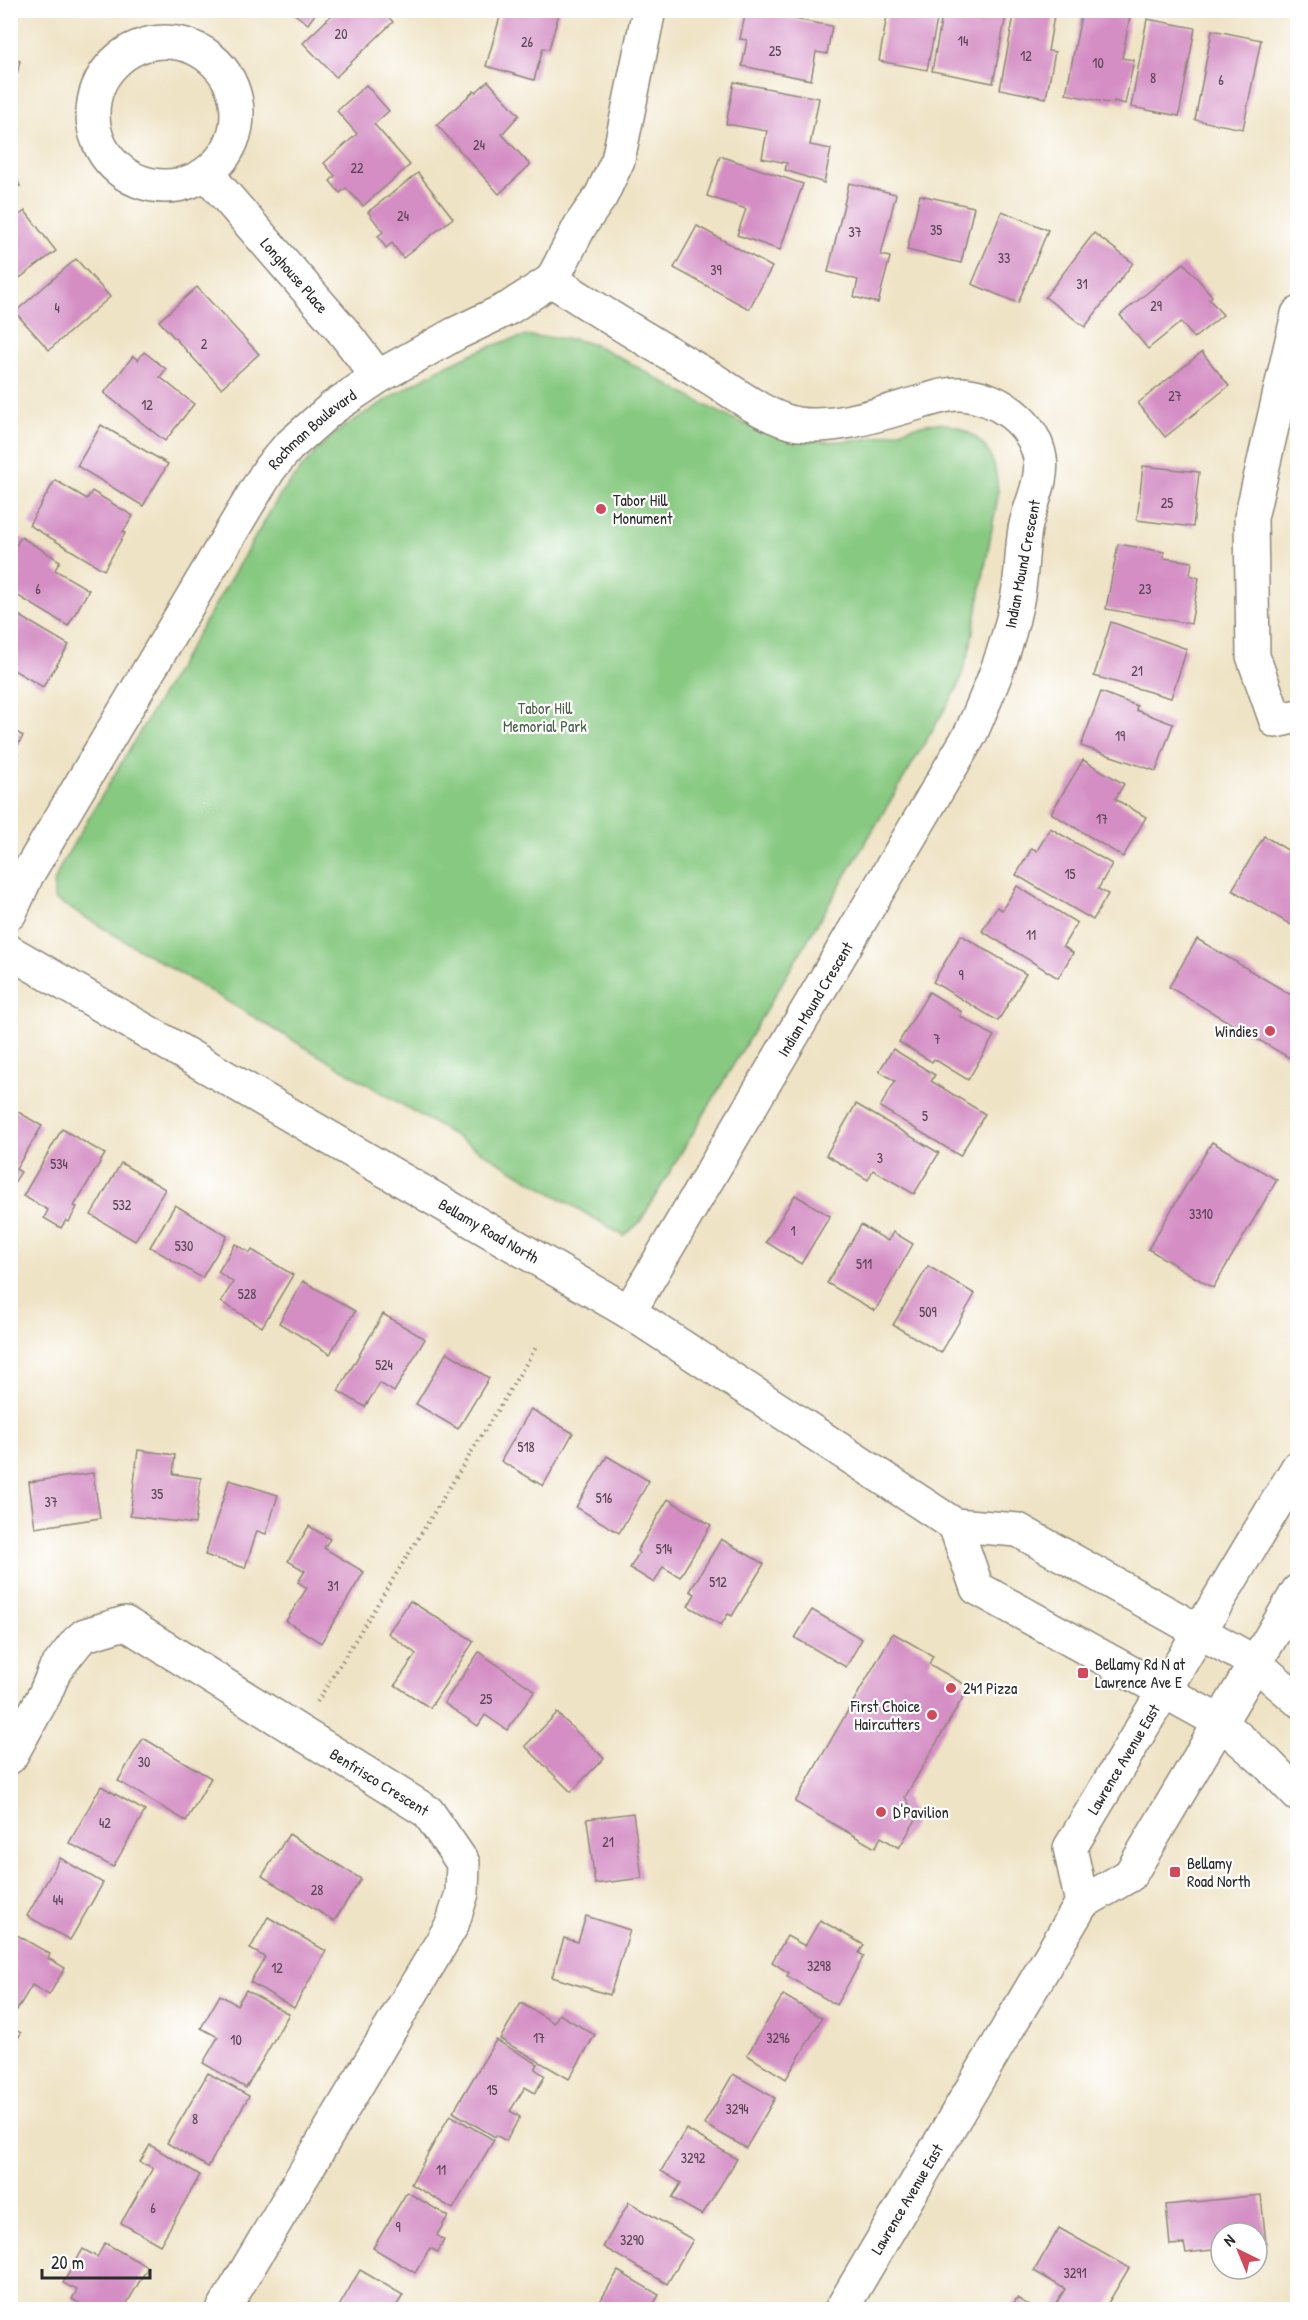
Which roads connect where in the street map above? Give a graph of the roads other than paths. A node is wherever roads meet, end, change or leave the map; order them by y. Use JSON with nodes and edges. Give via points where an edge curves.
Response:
{"nodes":[{"id":1,"x":650,"y":10,"type":"edge"},
{"id":2,"x":207,"y":174,"type":"junction"},
{"id":3,"x":552,"y":280,"type":"junction"},
{"id":4,"x":1298,"y":314,"type":"edge"},
{"id":5,"x":378,"y":377,"type":"junction"},
{"id":6,"x":1298,"y":716,"type":"edge"},
{"id":7,"x":10,"y":914,"type":"edge"},
{"id":8,"x":10,"y":952,"type":"edge"},
{"id":9,"x":629,"y":1312,"type":"junction"},
{"id":10,"x":1298,"y":1467,"type":"edge"},
{"id":11,"x":955,"y":1525,"type":"junction"},
{"id":12,"x":1298,"y":1590,"type":"edge"},
{"id":13,"x":1198,"y":1632,"type":"junction"},
{"id":14,"x":1254,"y":1662,"type":"junction"},
{"id":15,"x":1164,"y":1692,"type":"junction"},
{"id":16,"x":1298,"y":1700,"type":"edge"},
{"id":17,"x":1220,"y":1722,"type":"junction"},
{"id":18,"x":10,"y":1756,"type":"edge"},
{"id":19,"x":1298,"y":1796,"type":"edge"},
{"id":20,"x":1082,"y":1903,"type":"junction"},
{"id":21,"x":223,"y":2310,"type":"edge"},
{"id":22,"x":841,"y":2310,"type":"edge"}],
"edges":[{"from":1,"to":3,"type":"street","via":[[618,160]]},
{"from":2,"to":2,"type":"street","via":[[230,148],[238,114],[230,80],[207,53],[174,41],[140,45],[111,65],[94,96],[94,131],[99,142],[110,162],[139,182],[173,186]]},
{"from":2,"to":5,"type":"street","name":"Longhouse Place"},
{"from":3,"to":5,"type":"street","name":"Rochman Boulevard","via":[[508,308]]},
{"from":3,"to":9,"type":"street","name":"Indian Mound Crescent","via":[[747,401],[796,423],[846,422],[959,394],[985,397],[1010,411],[1023,425],[1034,440],[1040,460],[1016,605],[995,679],[971,733]]},
{"from":4,"to":6,"type":"street","via":[[1251,518],[1253,656],[1276,721]]},
{"from":5,"to":7,"type":"street","name":"Rochman Boulevard","via":[[332,408],[270,468],[27,875]]},
{"from":8,"to":9,"type":"street","name":"Bellamy Road North"},
{"from":9,"to":11,"type":"street","name":"Bellamy Road North"},
{"from":10,"to":13,"type":"street","name":"Lawrence Avenue East"},
{"from":11,"to":13,"type":"street","name":"Bellamy Road North","via":[[1018,1530]]},
{"from":11,"to":15,"type":"street","via":[[976,1588]]},
{"from":12,"to":14,"type":"street","name":"Lawrence Avenue East"},
{"from":13,"to":14,"type":"street","name":"Bellamy Road North"},
{"from":13,"to":15,"type":"street","name":"Lawrence Avenue East"},
{"from":14,"to":16,"type":"street","name":"Bellamy Road North"},
{"from":14,"to":17,"type":"street","name":"Lawrence Avenue East"},
{"from":15,"to":17,"type":"street"},
{"from":15,"to":20,"type":"street","name":"Lawrence Avenue East","via":[[1070,1848]]},
{"from":17,"to":19,"type":"street"},
{"from":17,"to":20,"type":"street","name":"Lawrence Avenue East","via":[[1130,1875]]},
{"from":18,"to":21,"type":"street","name":"Benfrisco Crescent","via":[[55,1670],[77,1642],[85,1635],[125,1623],[428,1812],[463,1863],[462,1893],[452,1925]]},
{"from":20,"to":22,"type":"street","name":"Lawrence Avenue East"}]}
